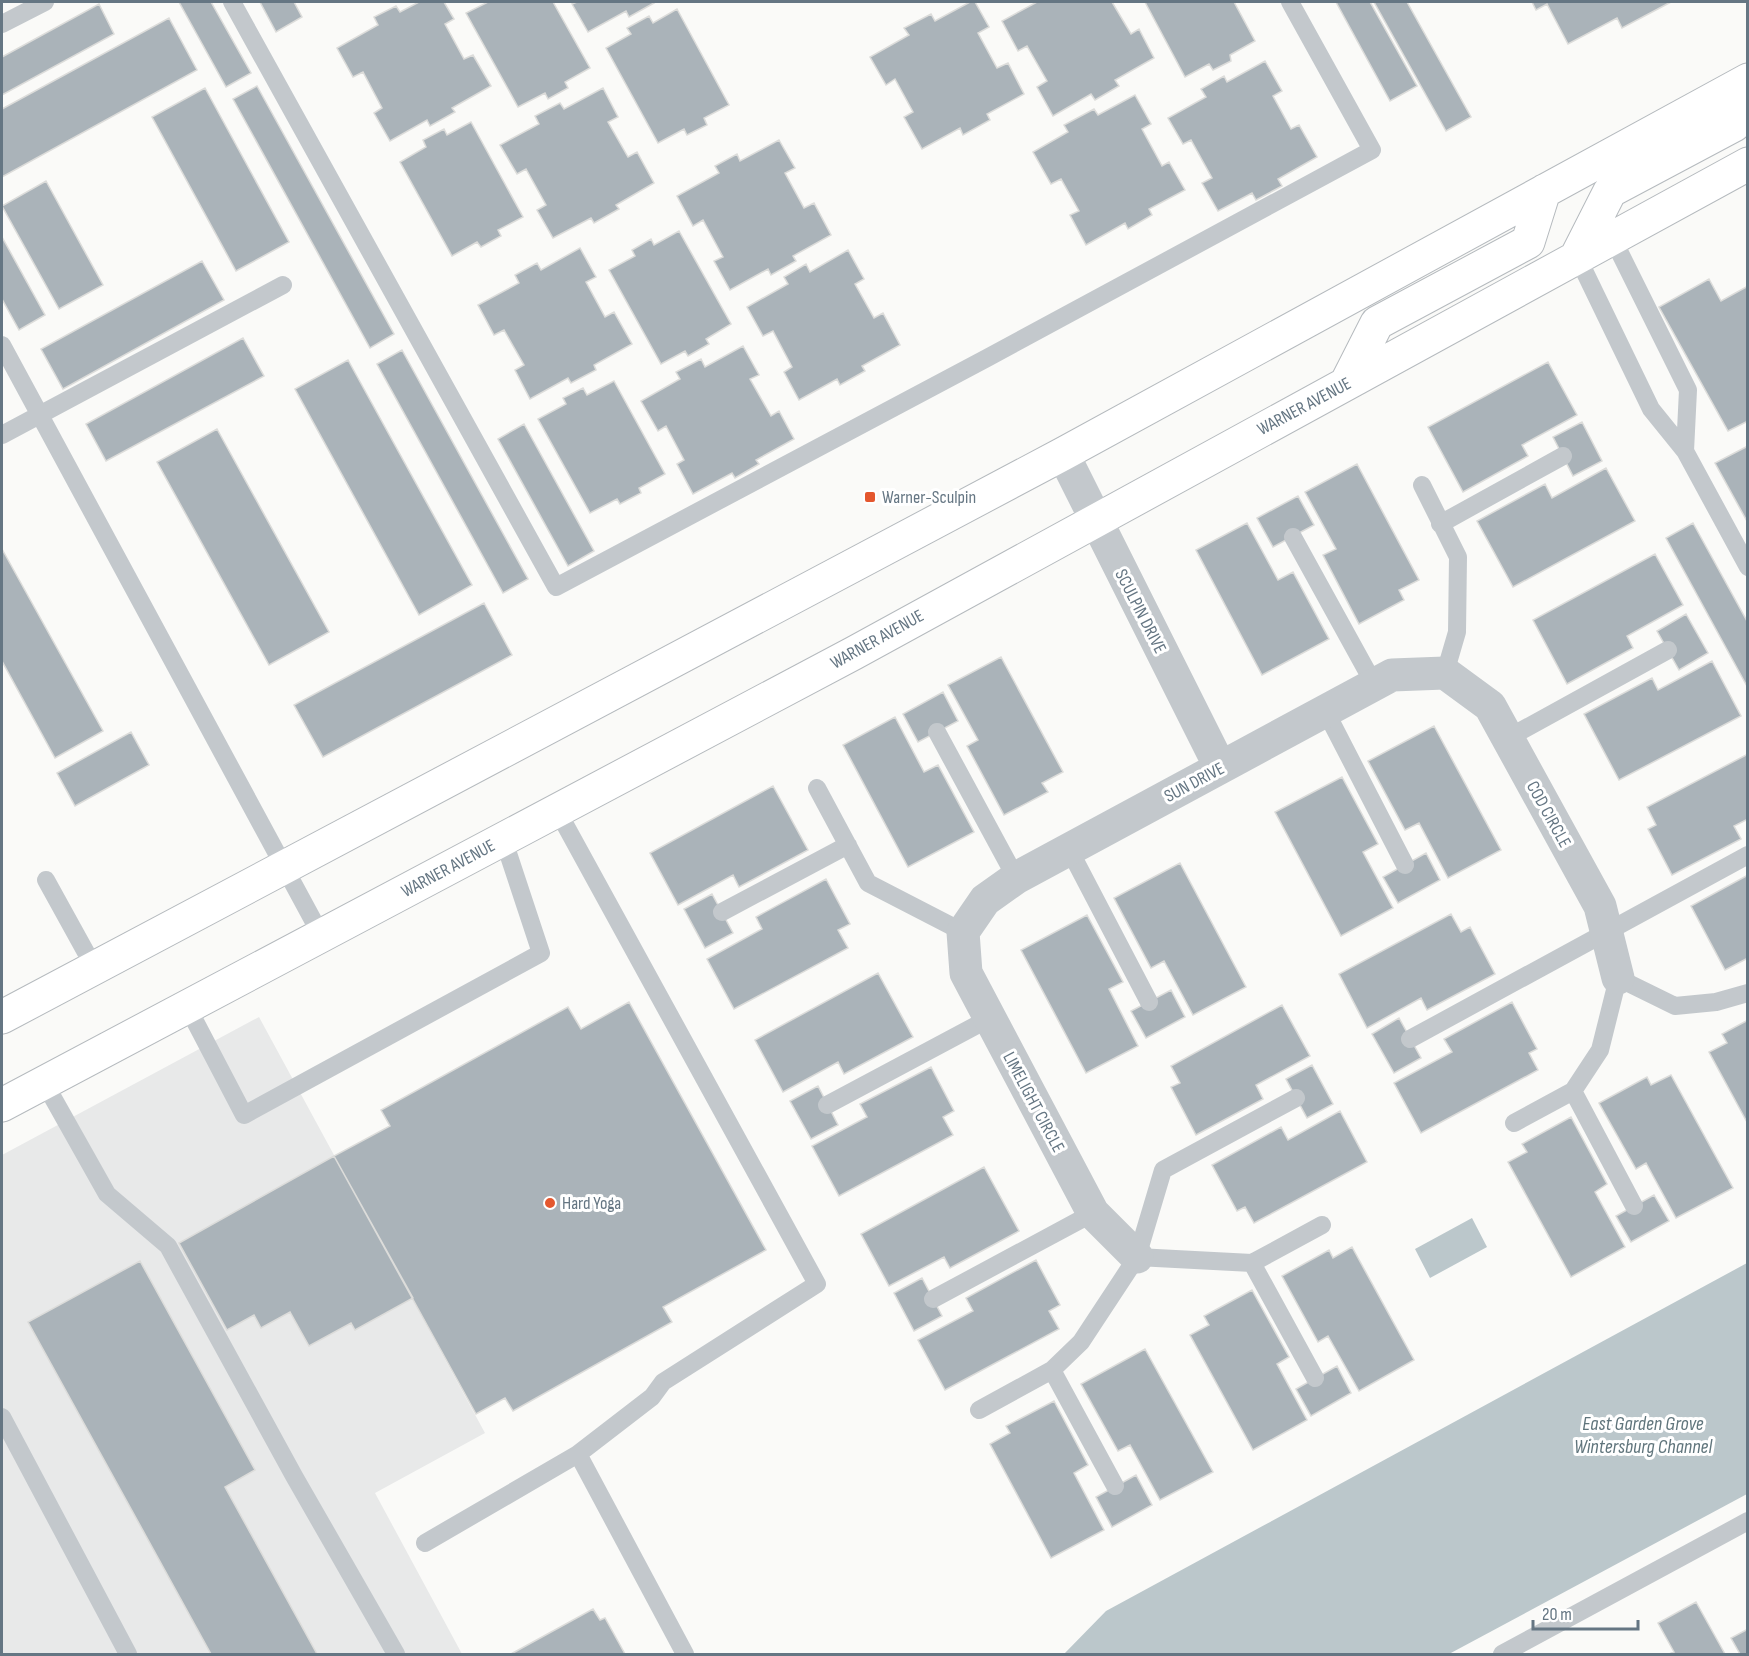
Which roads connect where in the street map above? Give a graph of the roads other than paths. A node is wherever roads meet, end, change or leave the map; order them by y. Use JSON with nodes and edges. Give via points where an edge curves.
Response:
{"nodes":[{"id":1,"x":45,"y":2,"type":"edge"},
{"id":2,"x":232,"y":2,"type":"edge"},
{"id":3,"x":1290,"y":2,"type":"edge"},
{"id":4,"x":2,"y":24,"type":"edge"},
{"id":5,"x":1748,"y":80,"type":"edge"},
{"id":6,"x":1748,"y":110,"type":"edge"},
{"id":7,"x":1748,"y":164,"type":"edge"},
{"id":8,"x":1544,"y":191,"type":"junction"},
{"id":9,"x":1612,"y":237,"type":"junction"},
{"id":10,"x":1577,"y":256,"type":"junction"},
{"id":11,"x":283,"y":285,"type":"dead end"},
{"id":12,"x":2,"y":345,"type":"edge"},
{"id":13,"x":1347,"y":382,"type":"junction"},
{"id":14,"x":39,"y":415,"type":"junction"},
{"id":15,"x":2,"y":435,"type":"edge"},
{"id":16,"x":1685,"y":451,"type":"junction"},
{"id":17,"x":1063,"y":454,"type":"junction"},
{"id":18,"x":1563,"y":456,"type":"dead end"},
{"id":19,"x":1422,"y":485,"type":"dead end"},
{"id":20,"x":1094,"y":520,"type":"junction"},
{"id":21,"x":1440,"y":524,"type":"junction"},
{"id":22,"x":1293,"y":537,"type":"dead end"},
{"id":23,"x":1748,"y":567,"type":"edge"},
{"id":24,"x":1668,"y":650,"type":"dead end"},
{"id":25,"x":1445,"y":673,"type":"junction"},
{"id":26,"x":1374,"y":684,"type":"junction"},
{"id":27,"x":1325,"y":710,"type":"junction"},
{"id":28,"x":937,"y":732,"type":"dead end"},
{"id":29,"x":1508,"y":738,"type":"junction"},
{"id":30,"x":1220,"y":767,"type":"junction"},
{"id":31,"x":818,"y":788,"type":"dead end"},
{"id":32,"x":557,"y":810,"type":"junction"},
{"id":33,"x":503,"y":838,"type":"junction"},
{"id":34,"x":848,"y":845,"type":"junction"},
{"id":35,"x":1070,"y":849,"type":"junction"},
{"id":36,"x":1748,"y":855,"type":"edge"},
{"id":37,"x":1404,"y":865,"type":"dead end"},
{"id":38,"x":282,"y":867,"type":"junction"},
{"id":39,"x":1016,"y":878,"type":"junction"},
{"id":40,"x":46,"y":880,"type":"dead end"},
{"id":41,"x":722,"y":912,"type":"dead end"},
{"id":42,"x":963,"y":932,"type":"junction"},
{"id":43,"x":1607,"y":933,"type":"junction"},
{"id":44,"x":321,"y":935,"type":"junction"},
{"id":45,"x":94,"y":967,"type":"junction"},
{"id":46,"x":1618,"y":978,"type":"junction"},
{"id":47,"x":1748,"y":993,"type":"edge"},
{"id":48,"x":1149,"y":1002,"type":"dead end"},
{"id":49,"x":187,"y":1006,"type":"junction"},
{"id":50,"x":2,"y":1017,"type":"edge"},
{"id":51,"x":990,"y":1018,"type":"junction"},
{"id":52,"x":1410,"y":1039,"type":"dead end"},
{"id":53,"x":44,"y":1082,"type":"junction"},
{"id":54,"x":1573,"y":1091,"type":"junction"},
{"id":55,"x":1296,"y":1098,"type":"dead end"},
{"id":56,"x":2,"y":1105,"type":"edge"},
{"id":57,"x":828,"y":1105,"type":"dead end"},
{"id":58,"x":1514,"y":1124,"type":"dead end"},
{"id":59,"x":1634,"y":1206,"type":"dead end"},
{"id":60,"x":1093,"y":1213,"type":"junction"},
{"id":61,"x":1322,"y":1225,"type":"dead end"},
{"id":62,"x":1137,"y":1257,"type":"junction"},
{"id":63,"x":1252,"y":1263,"type":"junction"},
{"id":64,"x":933,"y":1299,"type":"dead end"},
{"id":65,"x":1052,"y":1370,"type":"junction"},
{"id":66,"x":1315,"y":1378,"type":"dead end"},
{"id":67,"x":980,"y":1410,"type":"dead end"},
{"id":68,"x":2,"y":1417,"type":"edge"},
{"id":69,"x":578,"y":1454,"type":"junction"},
{"id":70,"x":1115,"y":1486,"type":"dead end"},
{"id":71,"x":1748,"y":1521,"type":"edge"},
{"id":72,"x":425,"y":1543,"type":"dead end"},
{"id":73,"x":128,"y":1654,"type":"edge"},
{"id":74,"x":396,"y":1654,"type":"edge"},
{"id":75,"x":685,"y":1654,"type":"edge"},
{"id":76,"x":1502,"y":1654,"type":"edge"}],
"edges":[{"from":1,"to":4,"type":"lane"},
{"from":2,"to":3,"type":"lane","via":[[556,587],[1372,150]]},
{"from":5,"to":8,"type":"main road"},
{"from":6,"to":10,"type":"main road","via":[[1734,125],[1610,191]]},
{"from":7,"to":9,"type":"main road","name":"WARNER AVENUE"},
{"from":8,"to":13,"type":"main road","via":[[1528,242],[1377,323]]},
{"from":8,"to":17,"type":"main road"},
{"from":9,"to":10,"type":"main road","name":"WARNER AVENUE"},
{"from":9,"to":16,"type":"lane","via":[[1688,390]]},
{"from":10,"to":13,"type":"main road","name":"WARNER AVENUE"},
{"from":10,"to":16,"type":"lane","via":[[1651,409]]},
{"from":11,"to":14,"type":"lane"},
{"from":12,"to":14,"type":"lane"},
{"from":13,"to":20,"type":"main road","name":"WARNER AVENUE"},
{"from":14,"to":15,"type":"lane"},
{"from":14,"to":38,"type":"lane"},
{"from":16,"to":23,"type":"lane"},
{"from":17,"to":20,"type":"street","name":"SCULPIN DRIVE"},
{"from":17,"to":38,"type":"main road"},
{"from":18,"to":21,"type":"lane"},
{"from":19,"to":21,"type":"lane"},
{"from":20,"to":30,"type":"street","name":"SCULPIN DRIVE"},
{"from":20,"to":32,"type":"main road","name":"WARNER AVENUE"},
{"from":21,"to":25,"type":"lane","via":[[1458,557],[1457,632]]},
{"from":22,"to":26,"type":"lane"},
{"from":24,"to":29,"type":"lane"},
{"from":25,"to":26,"type":"street","name":"SUN DRIVE","via":[[1392,675]]},
{"from":25,"to":29,"type":"street","name":"COD CIRCLE","via":[[1490,706]]},
{"from":26,"to":27,"type":"street","name":"SUN DRIVE"},
{"from":27,"to":30,"type":"street","name":"SUN DRIVE"},
{"from":27,"to":37,"type":"lane"},
{"from":28,"to":39,"type":"lane"},
{"from":29,"to":43,"type":"street","name":"COD CIRCLE","via":[[1600,906]]},
{"from":30,"to":35,"type":"street","name":"SUN DRIVE"},
{"from":31,"to":34,"type":"lane"},
{"from":32,"to":33,"type":"main road","name":"WARNER AVENUE"},
{"from":32,"to":69,"type":"lane","via":[[817,1284],[663,1382],[652,1398]]},
{"from":33,"to":44,"type":"main road","name":"WARNER AVENUE"},
{"from":33,"to":49,"type":"lane","via":[[541,953],[244,1116]]},
{"from":34,"to":41,"type":"lane"},
{"from":34,"to":42,"type":"lane","via":[[868,883]]},
{"from":35,"to":39,"type":"street","name":"SUN DRIVE"},
{"from":35,"to":48,"type":"lane"},
{"from":36,"to":43,"type":"lane"},
{"from":38,"to":44,"type":"lane"},
{"from":38,"to":45,"type":"main road"},
{"from":39,"to":42,"type":"street","name":"SUN DRIVE","via":[[986,900]]},
{"from":40,"to":45,"type":"lane"},
{"from":42,"to":51,"type":"street","name":"LIMELIGHT CIRCLE","via":[[966,973]]},
{"from":43,"to":46,"type":"street","name":"COD CIRCLE"},
{"from":43,"to":52,"type":"lane"},
{"from":44,"to":49,"type":"main road","name":"WARNER AVENUE"},
{"from":45,"to":50,"type":"main road"},
{"from":46,"to":47,"type":"lane","via":[[1675,1006],[1716,1002]]},
{"from":46,"to":54,"type":"lane","via":[[1600,1050]]},
{"from":49,"to":53,"type":"main road","name":"WARNER AVENUE"},
{"from":51,"to":57,"type":"lane"},
{"from":51,"to":60,"type":"street","name":"LIMELIGHT CIRCLE"},
{"from":53,"to":56,"type":"main road","name":"WARNER AVENUE"},
{"from":53,"to":74,"type":"lane","via":[[107,1194],[168,1246]]},
{"from":54,"to":58,"type":"lane"},
{"from":54,"to":59,"type":"lane"},
{"from":55,"to":62,"type":"lane","via":[[1163,1170]]},
{"from":60,"to":62,"type":"street","name":"LIMELIGHT CIRCLE"},
{"from":60,"to":64,"type":"lane"},
{"from":61,"to":63,"type":"lane"},
{"from":62,"to":63,"type":"lane"},
{"from":62,"to":65,"type":"lane","via":[[1081,1342]]},
{"from":63,"to":66,"type":"lane"},
{"from":65,"to":67,"type":"lane"},
{"from":65,"to":70,"type":"lane"},
{"from":68,"to":73,"type":"lane"},
{"from":69,"to":72,"type":"lane"},
{"from":69,"to":75,"type":"lane"},
{"from":71,"to":76,"type":"lane"}]}
